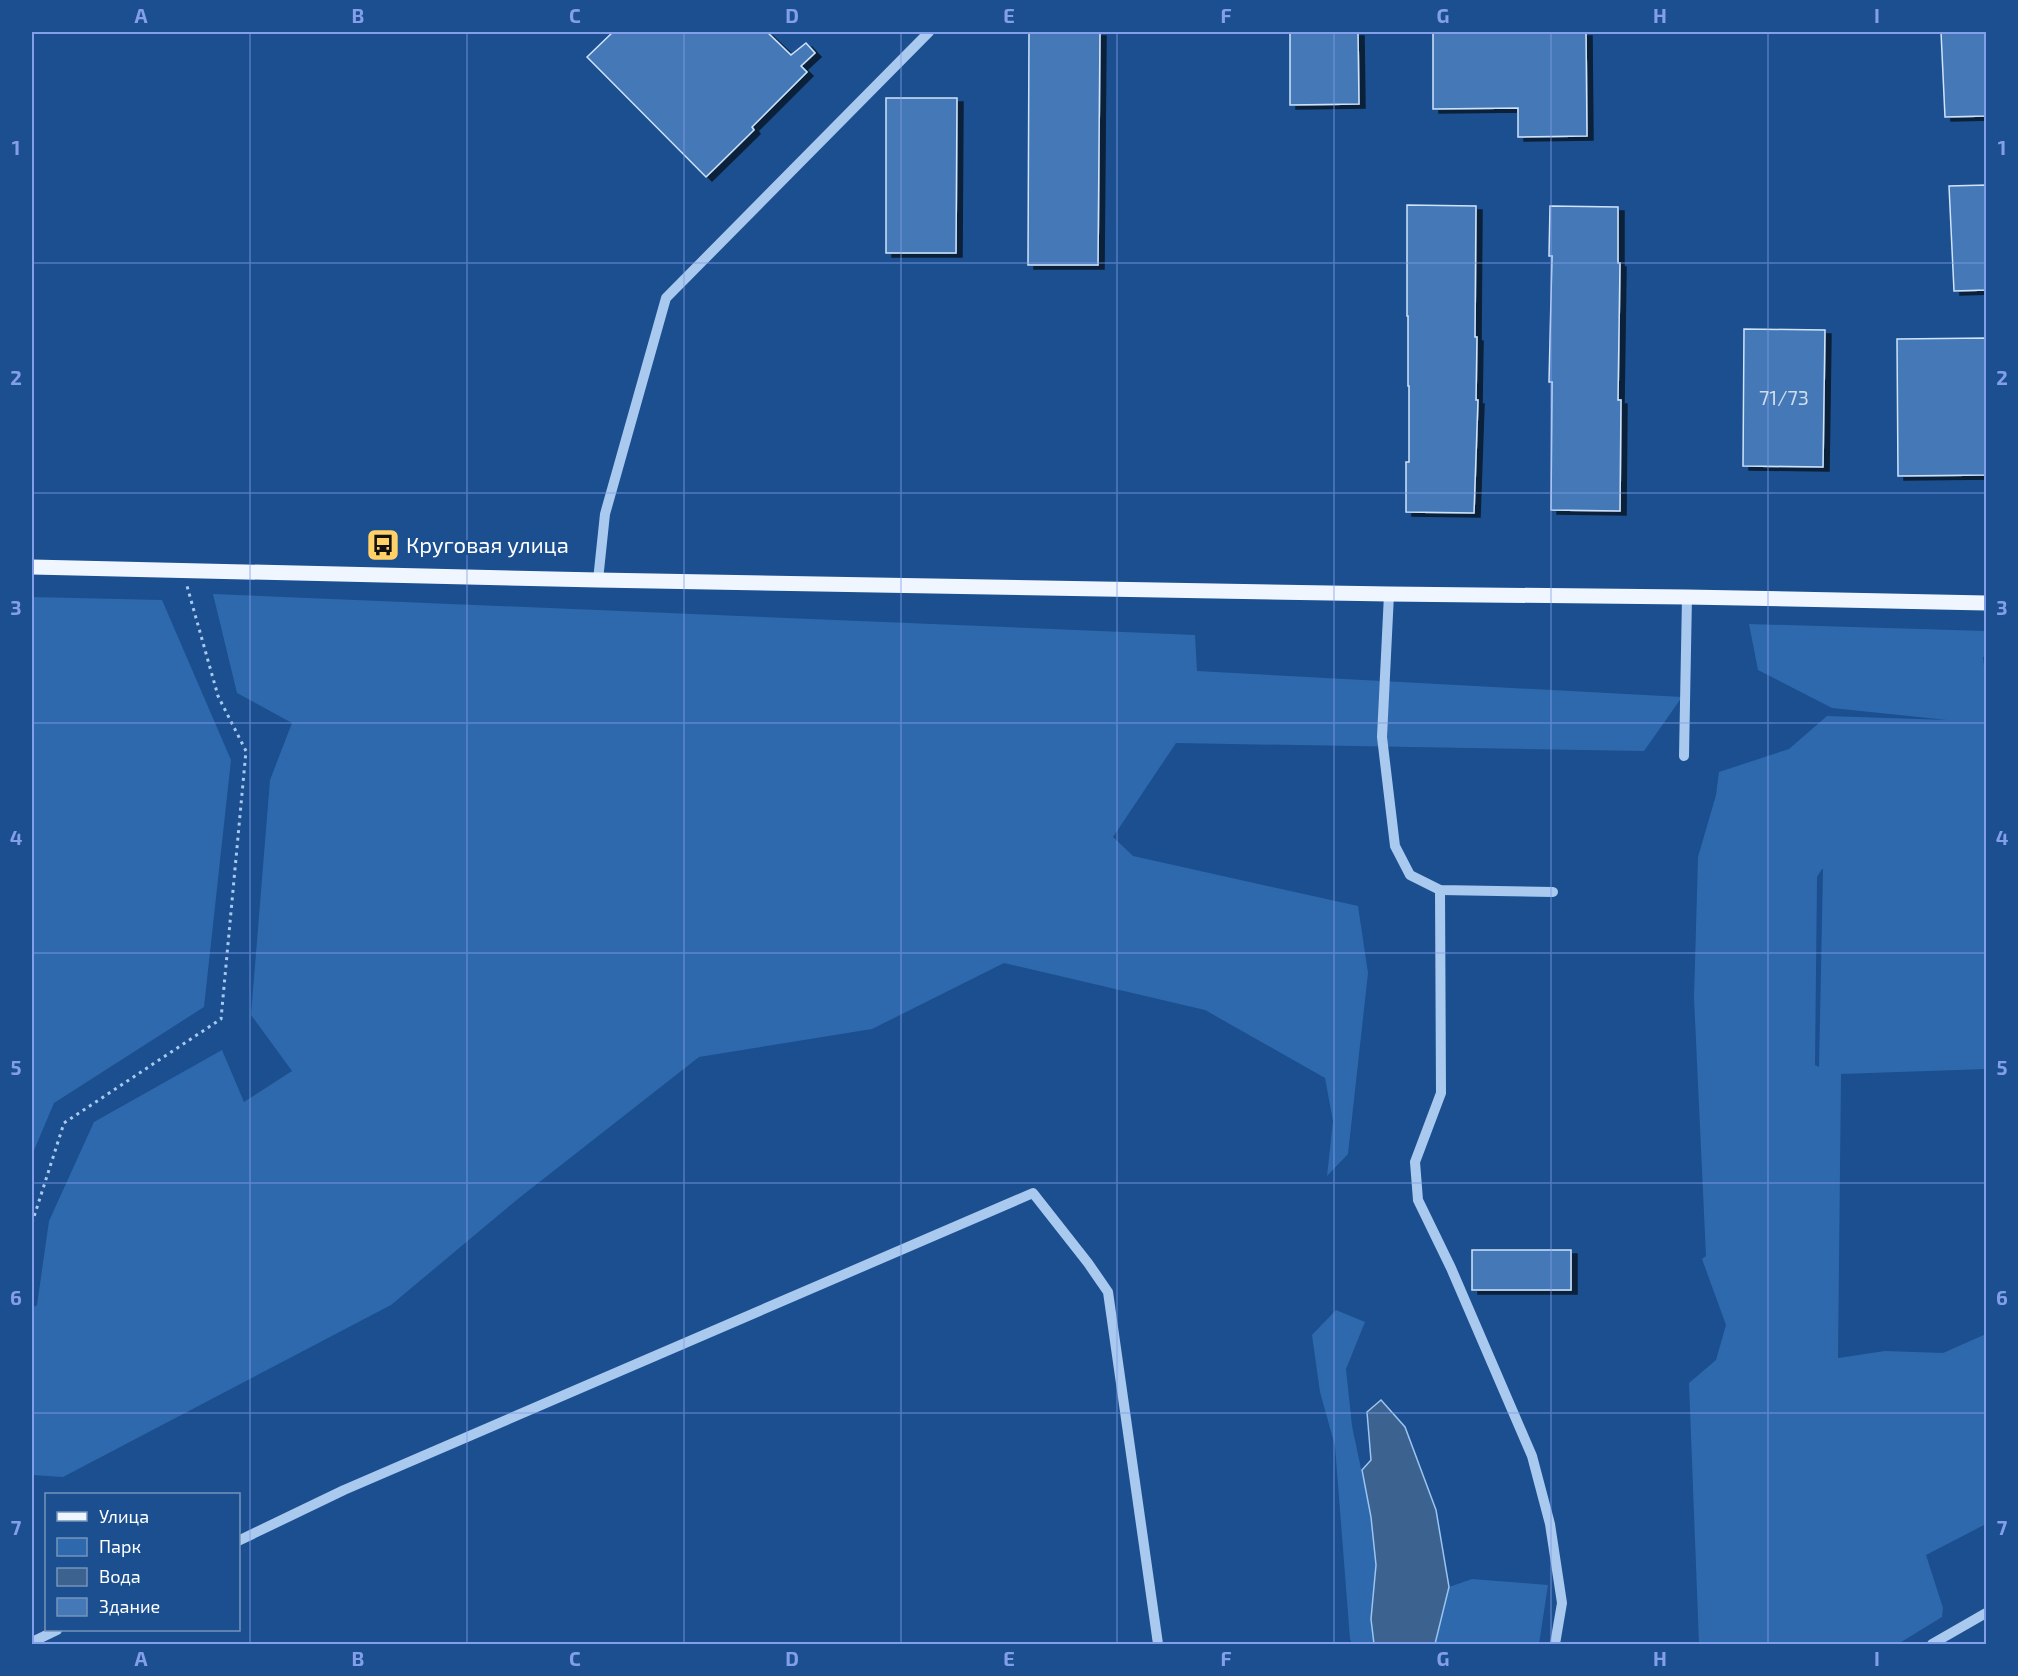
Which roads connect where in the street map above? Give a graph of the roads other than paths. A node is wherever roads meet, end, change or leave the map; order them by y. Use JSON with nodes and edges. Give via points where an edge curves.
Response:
{"nodes":[{"id":1,"x":929,"y":32,"type":"edge"},
{"id":2,"x":32,"y":567,"type":"edge"},
{"id":3,"x":598,"y":579,"type":"junction"},
{"id":4,"x":1389,"y":594,"type":"junction"},
{"id":5,"x":1687,"y":597,"type":"junction"},
{"id":6,"x":1986,"y":603,"type":"edge"},
{"id":7,"x":1684,"y":756,"type":"dead end"},
{"id":8,"x":1440,"y":890,"type":"junction"},
{"id":9,"x":1553,"y":892,"type":"dead end"},
{"id":10,"x":240,"y":1540,"type":"edge"},
{"id":11,"x":1986,"y":1612,"type":"edge"},
{"id":12,"x":53,"y":1631,"type":"edge"},
{"id":13,"x":32,"y":1642,"type":"edge"},
{"id":14,"x":1158,"y":1644,"type":"edge"},
{"id":15,"x":1555,"y":1644,"type":"edge"},
{"id":16,"x":1932,"y":1644,"type":"edge"}],
"edges":[{"from":1,"to":3,"type":"street","via":[[666,297],[605,514]]},
{"from":2,"to":3,"type":"main road"},
{"from":3,"to":4,"type":"main road"},
{"from":4,"to":5,"type":"main road"},
{"from":4,"to":8,"type":"street","via":[[1382,737],[1395,846],[1410,875]]},
{"from":5,"to":6,"type":"main road"},
{"from":5,"to":7,"type":"street"},
{"from":8,"to":9,"type":"street"},
{"from":8,"to":15,"type":"street","via":[[1441,1093],[1415,1162],[1418,1200],[1452,1268],[1532,1456],[1550,1524],[1562,1603]]},
{"from":10,"to":14,"type":"street","via":[[344,1490],[1033,1193],[1108,1292]]},
{"from":11,"to":16,"type":"street"},
{"from":12,"to":13,"type":"street"}]}
